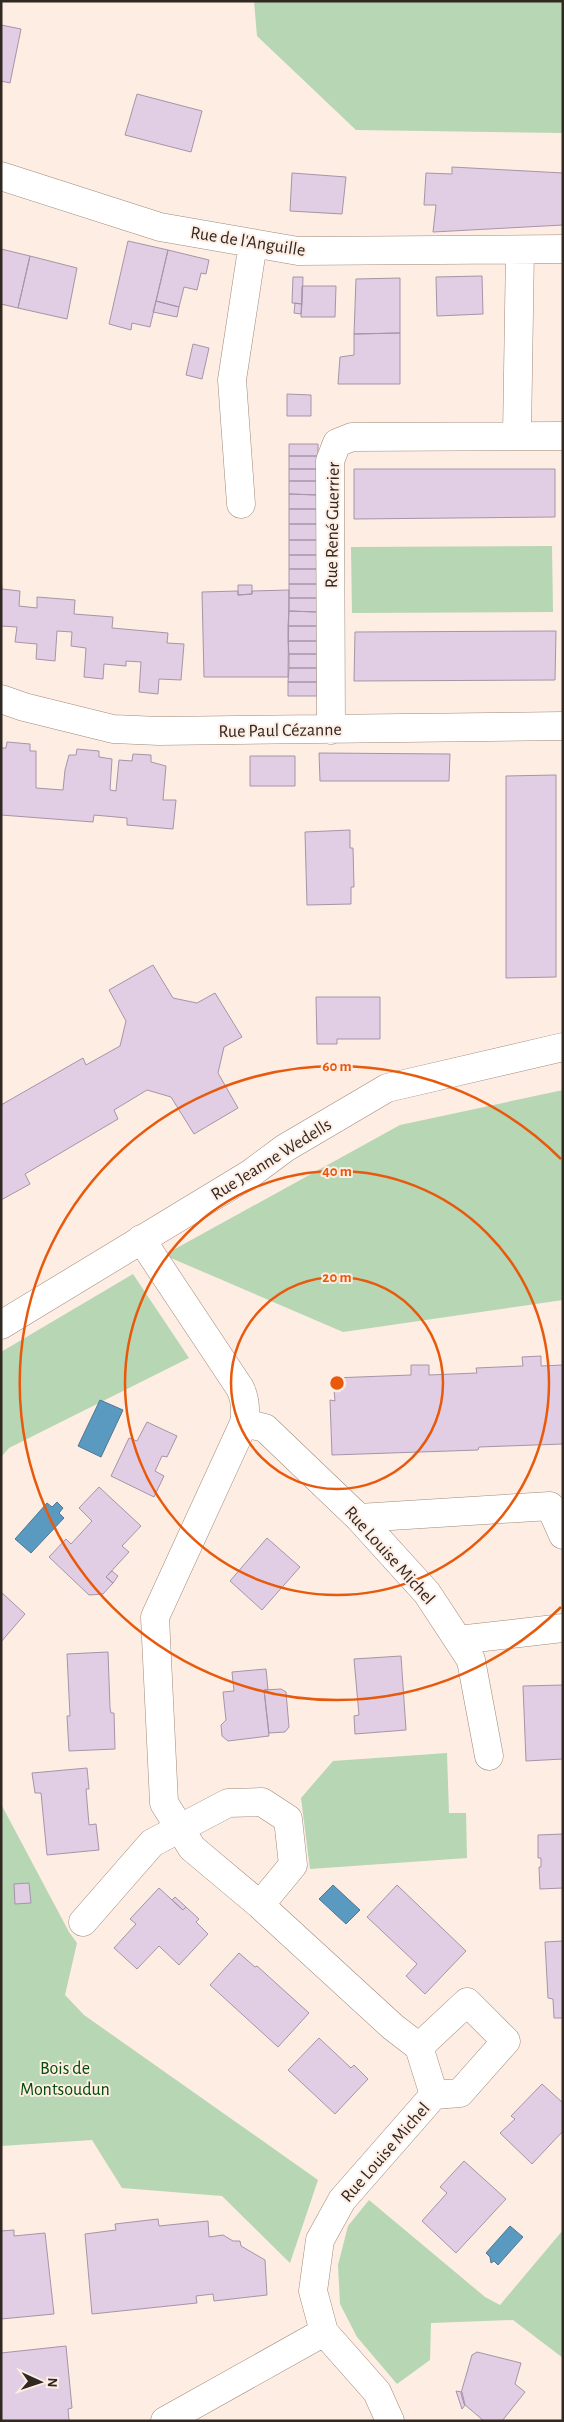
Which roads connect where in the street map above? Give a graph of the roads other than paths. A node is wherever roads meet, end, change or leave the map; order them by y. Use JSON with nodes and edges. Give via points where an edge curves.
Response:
{"nodes":[{"id":1,"x":1,"y":176,"type":"edge"},
{"id":2,"x":252,"y":243,"type":"junction"},
{"id":3,"x":563,"y":249,"type":"edge"},
{"id":4,"x":520,"y":250,"type":"junction"},
{"id":5,"x":517,"y":435,"type":"junction"},
{"id":6,"x":563,"y":436,"type":"edge"},
{"id":7,"x":241,"y":504,"type":"dead end"},
{"id":8,"x":1,"y":699,"type":"edge"},
{"id":9,"x":563,"y":726,"type":"edge"},
{"id":10,"x":331,"y":730,"type":"junction"},
{"id":11,"x":563,"y":1047,"type":"edge"},
{"id":12,"x":142,"y":1239,"type":"junction"},
{"id":13,"x":1,"y":1325,"type":"edge"},
{"id":14,"x":244,"y":1424,"type":"junction"},
{"id":15,"x":360,"y":1518,"type":"junction"},
{"id":16,"x":563,"y":1535,"type":"edge"},
{"id":17,"x":563,"y":1628,"type":"edge"},
{"id":18,"x":458,"y":1640,"type":"junction"},
{"id":19,"x":489,"y":1756,"type":"dead end"},
{"id":20,"x":181,"y":1830,"type":"junction"},
{"id":21,"x":260,"y":1905,"type":"junction"},
{"id":22,"x":83,"y":1922,"type":"dead end"},
{"id":23,"x":419,"y":2047,"type":"junction"},
{"id":24,"x":434,"y":2095,"type":"junction"},
{"id":25,"x":324,"y":2332,"type":"junction"},
{"id":26,"x":165,"y":2421,"type":"edge"},
{"id":27,"x":390,"y":2421,"type":"edge"}],
"edges":[{"from":1,"to":2,"type":"street","name":"Rue de l'Anguille","via":[[160,227]]},
{"from":2,"to":4,"type":"street","name":"Rue de l'Anguille","via":[[298,251]]},
{"from":2,"to":7,"type":"street","via":[[232,380]]},
{"from":3,"to":4,"type":"street","name":"Rue de l'Anguille"},
{"from":4,"to":5,"type":"street"},
{"from":5,"to":6,"type":"street","name":"Rue René Guerrier"},
{"from":5,"to":10,"type":"street","name":"Rue René Guerrier","via":[[352,437],[337,443],[330,461]]},
{"from":8,"to":10,"type":"street","name":"Rue Paul Cézanne","via":[[113,728],[159,731]]},
{"from":9,"to":10,"type":"street","name":"Rue Paul Cézanne"},
{"from":11,"to":12,"type":"street","name":"Rue Jeanne Wedells","via":[[387,1088]]},
{"from":12,"to":13,"type":"street","name":"Rue Jeanne Wedells"},
{"from":12,"to":14,"type":"street","via":[[240,1388],[244,1398]]},
{"from":14,"to":15,"type":"street","name":"Rue Louise Michel","via":[[265,1428]]},
{"from":14,"to":20,"type":"street","via":[[155,1617],[164,1803]]},
{"from":15,"to":16,"type":"street","via":[[550,1506]]},
{"from":15,"to":18,"type":"street","name":"Rue Louise Michel","via":[[427,1593]]},
{"from":17,"to":18,"type":"street"},
{"from":18,"to":19,"type":"street","name":"Rue Louise Michel","via":[[471,1660]]},
{"from":20,"to":21,"type":"street","via":[[192,1848]]},
{"from":20,"to":21,"type":"street","via":[[228,1802],[262,1802],[288,1819],[293,1865]]},
{"from":20,"to":22,"type":"street","via":[[152,1843]]},
{"from":21,"to":23,"type":"street"},
{"from":23,"to":24,"type":"street","name":"Rue Louise Michel"},
{"from":23,"to":24,"type":"street","name":"Rue Louise Michel","via":[[467,2002],[506,2041],[460,2093]]},
{"from":24,"to":25,"type":"street","name":"Rue Louise Michel","via":[[342,2200],[320,2240],[313,2291]]},
{"from":25,"to":26,"type":"street"},
{"from":25,"to":27,"type":"street","name":"Rue Louise Michel","via":[[377,2392]]}]}
